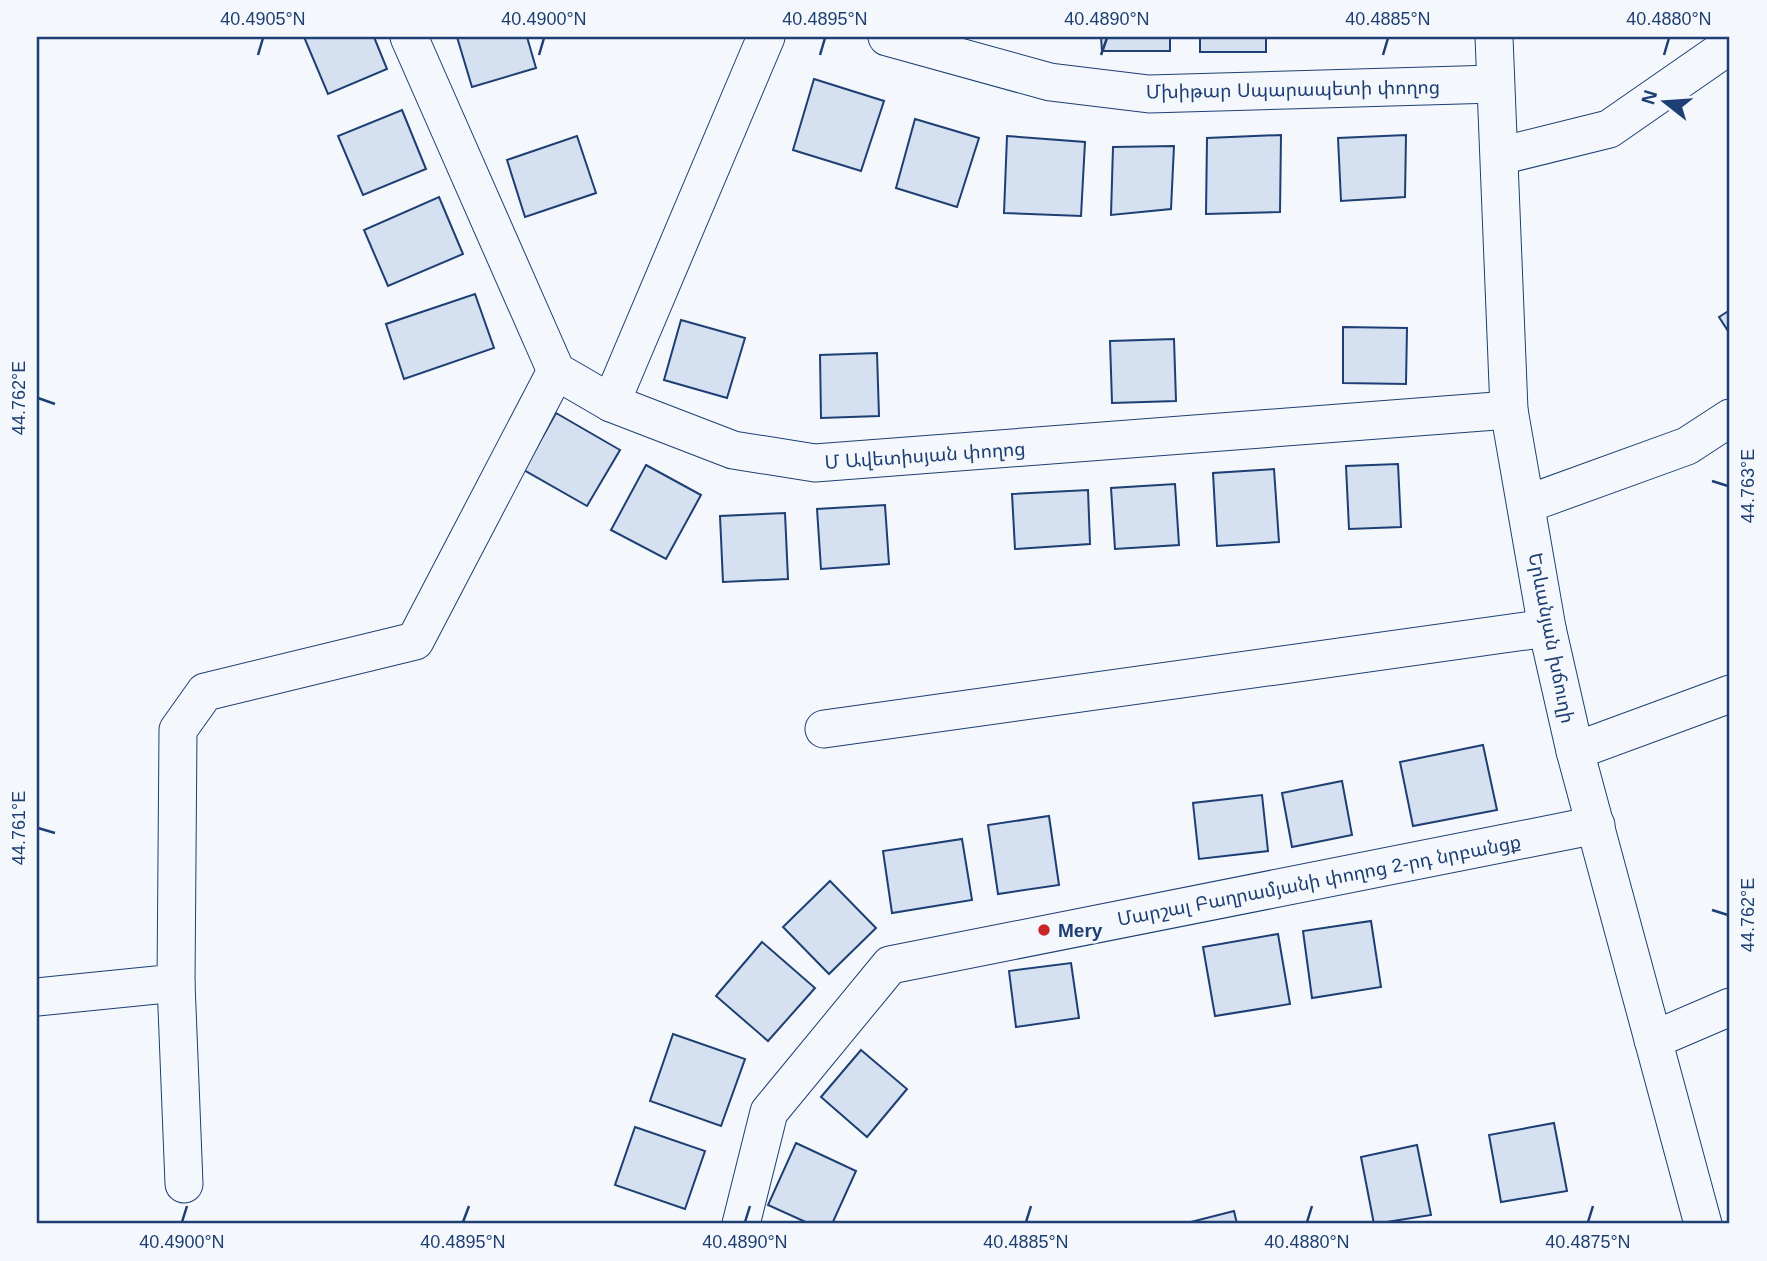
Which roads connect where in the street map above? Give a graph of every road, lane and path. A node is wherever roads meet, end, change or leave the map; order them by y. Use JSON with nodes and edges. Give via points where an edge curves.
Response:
{"nodes":[{"id":1,"x":409,"y":37,"type":"edge"},
{"id":2,"x":766,"y":37,"type":"edge"},
{"id":3,"x":887,"y":37,"type":"edge"},
{"id":4,"x":1494,"y":37,"type":"edge"},
{"id":5,"x":928,"y":43,"type":"edge"},
{"id":6,"x":1730,"y":45,"type":"edge"},
{"id":7,"x":1495,"y":84,"type":"junction"},
{"id":8,"x":1500,"y":156,"type":"junction"},
{"id":9,"x":556,"y":371,"type":"junction"},
{"id":10,"x":611,"y":403,"type":"junction"},
{"id":11,"x":1509,"y":410,"type":"junction"},
{"id":12,"x":1730,"y":418,"type":"edge"},
{"id":13,"x":1527,"y":504,"type":"junction"},
{"id":14,"x":1547,"y":628,"type":"junction"},
{"id":15,"x":1730,"y":694,"type":"edge"},
{"id":16,"x":824,"y":729,"type":"dead end"},
{"id":17,"x":1575,"y":751,"type":"junction"},
{"id":18,"x":1596,"y":825,"type":"junction"},
{"id":19,"x":176,"y":983,"type":"junction"},
{"id":20,"x":37,"y":996,"type":"edge"},
{"id":21,"x":1730,"y":1007,"type":"edge"},
{"id":22,"x":1653,"y":1040,"type":"junction"},
{"id":23,"x":184,"y":1184,"type":"dead end"},
{"id":24,"x":741,"y":1224,"type":"edge"},
{"id":25,"x":1703,"y":1224,"type":"edge"}],
"edges":[{"from":1,"to":9,"type":"street"},
{"from":2,"to":10,"type":"street"},
{"from":3,"to":5,"type":"street","name":"Մխիթար Սպարապետի փողոց"},
{"from":4,"to":7,"type":"street","name":"Երևանյան խճուղի"},
{"from":5,"to":7,"type":"street","name":"Մխիթար Սպարապետի փողոց","via":[[1049,82],[1149,94]]},
{"from":6,"to":8,"type":"street","via":[[1609,129]]},
{"from":7,"to":8,"type":"street","name":"Երևանյան խճուղի"},
{"from":8,"to":11,"type":"street","name":"Երևանյան խճուղի"},
{"from":9,"to":10,"type":"street","name":"Մ Ավետիսյան փողոց"},
{"from":9,"to":19,"type":"street","via":[[415,641],[205,691],[178,730]]},
{"from":10,"to":11,"type":"street","name":"Մ Ավետիսյան փողոց","via":[[733,450],[815,463]]},
{"from":11,"to":13,"type":"street","name":"Երևանյան խճուղի"},
{"from":12,"to":13,"type":"street","via":[[1687,446]]},
{"from":13,"to":14,"type":"street","name":"Երևանյան խճուղի"},
{"from":14,"to":16,"type":"street"},
{"from":14,"to":17,"type":"street","name":"Երևանյան խճուղի"},
{"from":15,"to":17,"type":"street"},
{"from":17,"to":18,"type":"street","name":"Երևանյան խճուղի"},
{"from":18,"to":22,"type":"street","name":"Երևանյան խճուղի"},
{"from":18,"to":24,"type":"street","name":"Մարշալ Բաղրամյանի փողոց 2-րդ նրբանցք","via":[[890,964],[769,1112]]},
{"from":19,"to":20,"type":"street"},
{"from":19,"to":23,"type":"street"},
{"from":21,"to":22,"type":"street"},
{"from":22,"to":25,"type":"street","name":"Երևանյան խճուղի"}]}
